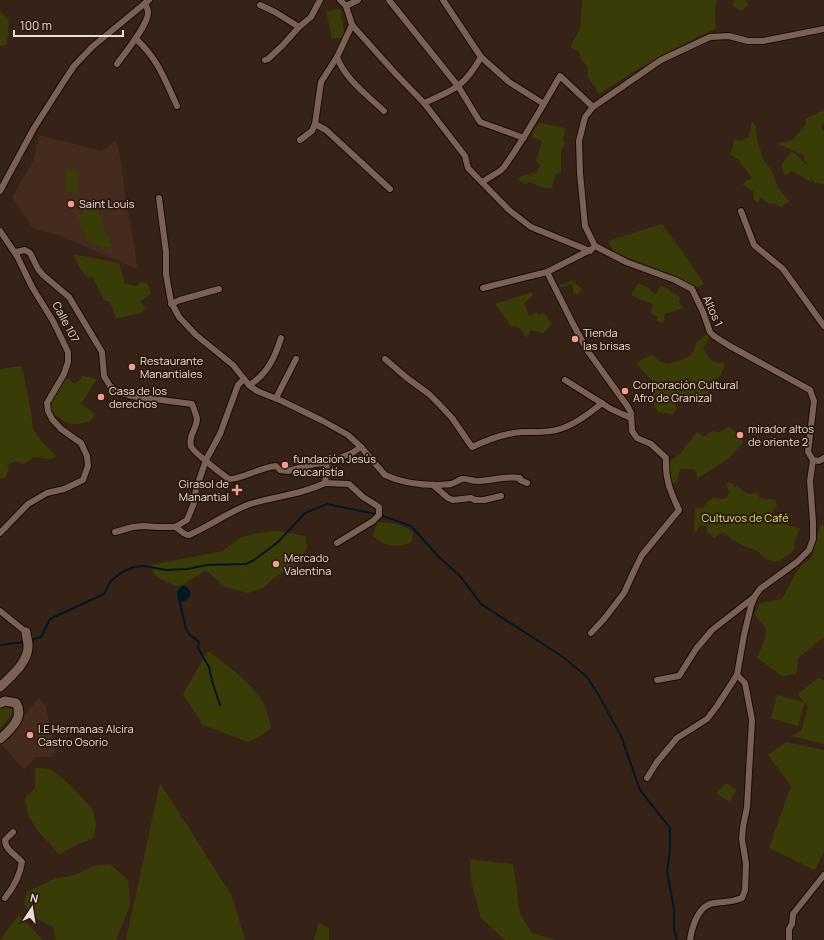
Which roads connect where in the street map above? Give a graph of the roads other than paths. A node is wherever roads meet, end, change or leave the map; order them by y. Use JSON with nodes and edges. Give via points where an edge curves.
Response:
{"nodes":[{"id":1,"x":320,"y":0,"type":"edge"},
{"id":2,"x":340,"y":0,"type":"edge"},
{"id":3,"x":358,"y":0,"type":"edge"},
{"id":4,"x":389,"y":0,"type":"edge"},
{"id":5,"x":443,"y":0,"type":"edge"},
{"id":6,"x":147,"y":2,"type":"edge"},
{"id":7,"x":260,"y":5,"type":"dead end"},
{"id":8,"x":346,"y":6,"type":"junction"},
{"id":9,"x":352,"y":25,"type":"junction"},
{"id":10,"x":298,"y":27,"type":"junction"},
{"id":11,"x":824,"y":29,"type":"edge"},
{"id":12,"x":136,"y":39,"type":"junction"},
{"id":13,"x":337,"y":57,"type":"junction"},
{"id":14,"x":481,"y":57,"type":"junction"},
{"id":15,"x":265,"y":60,"type":"dead end"},
{"id":16,"x":117,"y":64,"type":"dead end"},
{"id":17,"x":458,"y":86,"type":"junction"},
{"id":18,"x":424,"y":103,"type":"junction"},
{"id":19,"x":544,"y":104,"type":"junction"},
{"id":20,"x":177,"y":106,"type":"dead end"},
{"id":21,"x":593,"y":108,"type":"junction"},
{"id":22,"x":384,"y":111,"type":"dead end"},
{"id":23,"x":315,"y":124,"type":"junction"},
{"id":24,"x":524,"y":138,"type":"junction"},
{"id":25,"x":300,"y":140,"type":"dead end"},
{"id":26,"x":482,"y":182,"type":"junction"},
{"id":27,"x":390,"y":189,"type":"dead end"},
{"id":28,"x":0,"y":191,"type":"edge"},
{"id":29,"x":159,"y":198,"type":"dead end"},
{"id":30,"x":741,"y":211,"type":"dead end"},
{"id":31,"x":0,"y":231,"type":"edge"},
{"id":32,"x":595,"y":246,"type":"junction"},
{"id":33,"x":590,"y":251,"type":"junction"},
{"id":34,"x":16,"y":256,"type":"junction"},
{"id":35,"x":547,"y":272,"type":"junction"},
{"id":36,"x":483,"y":288,"type":"dead end"},
{"id":37,"x":219,"y":289,"type":"dead end"},
{"id":38,"x":171,"y":304,"type":"junction"},
{"id":39,"x":824,"y":326,"type":"edge"},
{"id":40,"x":281,"y":338,"type":"dead end"},
{"id":41,"x":296,"y":359,"type":"dead end"},
{"id":42,"x":385,"y":359,"type":"dead end"},
{"id":43,"x":244,"y":379,"type":"junction"},
{"id":44,"x":565,"y":380,"type":"dead end"},
{"id":45,"x":249,"y":385,"type":"junction"},
{"id":46,"x":276,"y":398,"type":"junction"},
{"id":47,"x":602,"y":403,"type":"junction"},
{"id":48,"x":631,"y":418,"type":"junction"},
{"id":49,"x":361,"y":447,"type":"junction"},
{"id":50,"x":824,"y":458,"type":"edge"},
{"id":51,"x":206,"y":460,"type":"junction"},
{"id":52,"x":813,"y":460,"type":"junction"},
{"id":53,"x":327,"y":462,"type":"junction"},
{"id":54,"x":325,"y":482,"type":"junction"},
{"id":55,"x":527,"y":483,"type":"dead end"},
{"id":56,"x":433,"y":485,"type":"junction"},
{"id":57,"x":501,"y":496,"type":"dead end"},
{"id":58,"x":175,"y":527,"type":"junction"},
{"id":59,"x":115,"y":532,"type":"dead end"},
{"id":60,"x":0,"y":533,"type":"edge"},
{"id":61,"x":337,"y":543,"type":"dead end"},
{"id":62,"x":755,"y":596,"type":"junction"},
{"id":63,"x":0,"y":611,"type":"edge"},
{"id":64,"x":26,"y":632,"type":"joint"},
{"id":65,"x":590,"y":633,"type":"dead end"},
{"id":66,"x":737,"y":675,"type":"junction"},
{"id":67,"x":658,"y":680,"type":"dead end"},
{"id":68,"x":0,"y":687,"type":"edge"},
{"id":69,"x":0,"y":703,"type":"edge"},
{"id":70,"x":0,"y":738,"type":"edge"},
{"id":71,"x":647,"y":778,"type":"dead end"},
{"id":72,"x":13,"y":832,"type":"dead end"},
{"id":73,"x":824,"y":875,"type":"edge"},
{"id":74,"x":5,"y":898,"type":"dead end"},
{"id":75,"x":690,"y":940,"type":"edge"},
{"id":76,"x":789,"y":940,"type":"edge"}],
"edges":[{"from":1,"to":10,"type":"street","via":[[311,17]]},
{"from":2,"to":8,"type":"street"},
{"from":3,"to":8,"type":"street"},
{"from":4,"to":17,"type":"street"},
{"from":5,"to":14,"type":"street"},
{"from":6,"to":12,"type":"street","via":[[148,13]]},
{"from":6,"to":28,"type":"street","via":[[92,47],[74,66],[30,134]]},
{"from":7,"to":10,"type":"street"},
{"from":8,"to":9,"type":"street"},
{"from":9,"to":13,"type":"street"},
{"from":9,"to":18,"type":"street"},
{"from":10,"to":15,"type":"street","via":[[282,46]]},
{"from":11,"to":21,"type":"street","via":[[763,42],[729,36],[710,37],[662,60]]},
{"from":12,"to":16,"type":"street"},
{"from":12,"to":20,"type":"street","via":[[155,60]]},
{"from":13,"to":22,"type":"street","via":[[341,67],[357,86]]},
{"from":13,"to":23,"type":"street","via":[[321,82]]},
{"from":14,"to":17,"type":"street","via":[[474,70]]},
{"from":14,"to":19,"type":"street","via":[[509,82]]},
{"from":17,"to":18,"type":"street"},
{"from":17,"to":24,"type":"street","via":[[480,122]]},
{"from":18,"to":26,"type":"street","via":[[465,156],[468,168]]},
{"from":19,"to":21,"type":"street","via":[[560,76]]},
{"from":19,"to":24,"type":"street"},
{"from":21,"to":32,"type":"street","via":[[585,117],[579,141],[585,226]]},
{"from":23,"to":25,"type":"street","via":[[312,131]]},
{"from":23,"to":27,"type":"street","via":[[326,130]]},
{"from":24,"to":26,"type":"street","via":[[504,167]]},
{"from":26,"to":33,"type":"street","via":[[509,210],[531,227]]},
{"from":29,"to":38,"type":"street"},
{"from":30,"to":39,"type":"street","via":[[754,245],[783,268]]},
{"from":31,"to":34,"type":"street","name":"Calle 107"},
{"from":32,"to":33,"type":"street"},
{"from":32,"to":52,"type":"street","name":"Altos 1","via":[[626,262],[692,288],[714,336],[810,390],[814,401],[808,452]]},
{"from":33,"to":35,"type":"street"},
{"from":34,"to":51,"type":"street","via":[[16,252],[21,250],[30,253],[43,275],[69,297],[102,352],[104,376],[110,386],[131,396],[192,404],[197,421],[191,436],[191,447]]},
{"from":34,"to":60,"type":"street","name":"Calle 107","via":[[68,352],[64,374],[47,403],[48,411],[61,429],[81,443],[88,466],[83,480],[64,489],[47,493],[28,504]]},
{"from":35,"to":36,"type":"street"},
{"from":35,"to":48,"type":"street","via":[[572,324],[587,350],[628,407]]},
{"from":37,"to":38,"type":"street"},
{"from":38,"to":43,"type":"street","via":[[190,330],[233,365]]},
{"from":40,"to":45,"type":"street","via":[[267,370]]},
{"from":41,"to":46,"type":"street"},
{"from":42,"to":47,"type":"street","via":[[439,404],[472,447],[521,432],[559,430],[586,416]]},
{"from":43,"to":45,"type":"street"},
{"from":43,"to":51,"type":"street","via":[[238,385],[220,434]]},
{"from":44,"to":47,"type":"street"},
{"from":45,"to":46,"type":"street"},
{"from":46,"to":49,"type":"street","via":[[341,430]]},
{"from":47,"to":48,"type":"street"},
{"from":48,"to":65,"type":"street","via":[[632,431],[637,438],[652,444],[666,458],[665,473],[679,510],[642,555],[624,593]]},
{"from":49,"to":53,"type":"street"},
{"from":49,"to":56,"type":"street","via":[[385,475],[411,484]]},
{"from":50,"to":52,"type":"street","via":[[819,461]]},
{"from":51,"to":53,"type":"street","via":[[225,476],[233,479],[271,466],[288,471]]},
{"from":51,"to":58,"type":"street","via":[[189,516],[185,522]]},
{"from":52,"to":62,"type":"street","name":"Altos 1","via":[[810,481],[813,539],[809,550],[798,562]]},
{"from":53,"to":54,"type":"street"},
{"from":54,"to":58,"type":"street","via":[[303,492],[251,504],[189,536]]},
{"from":54,"to":61,"type":"street","via":[[349,484],[379,508],[380,515],[373,521]]},
{"from":55,"to":56,"type":"street","via":[[520,478],[509,477],[481,481],[460,479],[450,484]]},
{"from":56,"to":57,"type":"street","via":[[453,500],[484,500]]},
{"from":58,"to":59,"type":"street","via":[[143,526]]},
{"from":62,"to":66,"type":"street","via":[[746,623]]},
{"from":62,"to":67,"type":"street","name":"Altos 1","via":[[712,630],[679,676]]},
{"from":63,"to":64,"type":"street"},
{"from":64,"to":68,"type":"street","via":[[27,655],[20,667]]},
{"from":66,"to":71,"type":"street","via":[[707,719],[677,738]]},
{"from":66,"to":75,"type":"street","via":[[745,684],[752,720],[742,839],[746,864],[745,890],[742,898],[733,902],[710,904],[705,908],[693,926]]},
{"from":69,"to":70,"type":"street","via":[[16,703],[19,715],[9,732]]},
{"from":72,"to":74,"type":"street","via":[[5,840],[5,844],[22,862]]},
{"from":73,"to":76,"type":"street","via":[[793,914]]}]}
